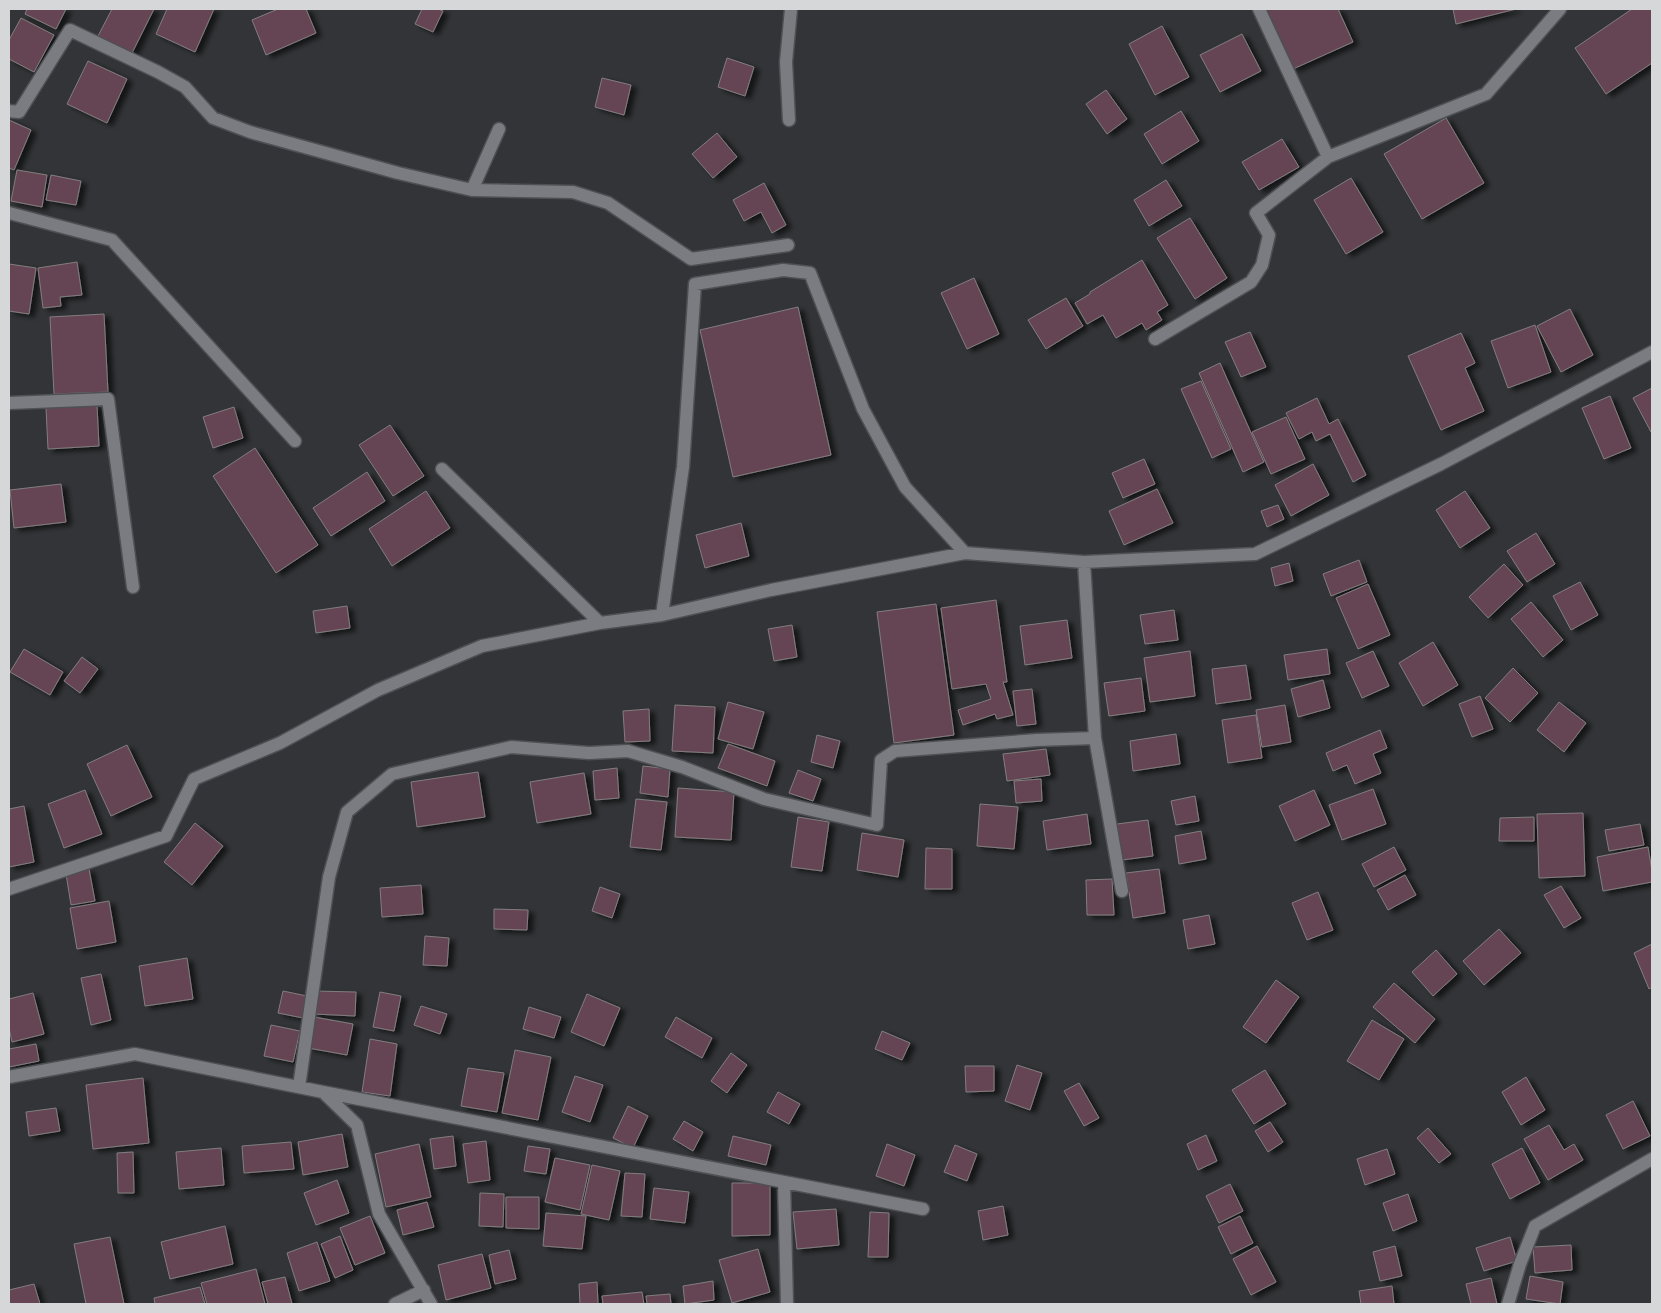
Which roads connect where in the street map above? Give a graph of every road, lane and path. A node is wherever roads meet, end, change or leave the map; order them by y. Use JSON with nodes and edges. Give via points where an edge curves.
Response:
{"nodes":[{"id":1,"x":791,"y":9,"type":"edge"},
{"id":2,"x":1259,"y":9,"type":"edge"},
{"id":3,"x":1560,"y":9,"type":"edge"},
{"id":4,"x":9,"y":111,"type":"edge"},
{"id":5,"x":789,"y":120,"type":"dead end"},
{"id":6,"x":499,"y":129,"type":"dead end"},
{"id":7,"x":1328,"y":157,"type":"junction"},
{"id":8,"x":472,"y":190,"type":"junction"},
{"id":9,"x":9,"y":213,"type":"edge"},
{"id":10,"x":788,"y":245,"type":"dead end"},
{"id":11,"x":1155,"y":339,"type":"dead end"},
{"id":12,"x":1652,"y":352,"type":"edge"},
{"id":13,"x":9,"y":403,"type":"edge"},
{"id":14,"x":295,"y":440,"type":"dead end"},
{"id":15,"x":442,"y":469,"type":"dead end"},
{"id":16,"x":965,"y":553,"type":"junction"},
{"id":17,"x":1084,"y":562,"type":"junction"},
{"id":18,"x":133,"y":587,"type":"dead end"},
{"id":19,"x":662,"y":615,"type":"junction"},
{"id":20,"x":600,"y":623,"type":"junction"},
{"id":21,"x":1095,"y":738,"type":"junction"},
{"id":22,"x":9,"y":889,"type":"edge"},
{"id":23,"x":1122,"y":891,"type":"dead end"},
{"id":24,"x":9,"y":1076,"type":"edge"},
{"id":25,"x":299,"y":1087,"type":"junction"},
{"id":26,"x":323,"y":1092,"type":"junction"},
{"id":27,"x":1652,"y":1158,"type":"edge"},
{"id":28,"x":784,"y":1182,"type":"junction"},
{"id":29,"x":924,"y":1209,"type":"dead end"},
{"id":30,"x":424,"y":1290,"type":"junction"},
{"id":31,"x":395,"y":1304,"type":"edge"},
{"id":32,"x":431,"y":1304,"type":"edge"},
{"id":33,"x":787,"y":1304,"type":"edge"},
{"id":34,"x":1508,"y":1304,"type":"edge"}],
"edges":[{"from":1,"to":5,"type":"street","via":[[786,62]]},
{"from":2,"to":7,"type":"street"},
{"from":3,"to":7,"type":"street","via":[[1486,94]]},
{"from":4,"to":8,"type":"street","via":[[19,112],[70,30],[184,87],[213,118],[250,132],[389,171]]},
{"from":6,"to":8,"type":"street"},
{"from":7,"to":11,"type":"street","via":[[1256,213],[1269,235],[1262,265],[1251,282]]},
{"from":8,"to":10,"type":"street","via":[[573,192],[608,203],[691,259]]},
{"from":9,"to":14,"type":"street","via":[[112,240]]},
{"from":12,"to":17,"type":"street","via":[[1441,464],[1255,554]]},
{"from":13,"to":18,"type":"street","via":[[108,399]]},
{"from":15,"to":20,"type":"street"},
{"from":16,"to":17,"type":"street"},
{"from":16,"to":19,"type":"street","via":[[771,590]]},
{"from":16,"to":19,"type":"street","via":[[905,487],[863,409],[810,273],[783,270],[695,284],[683,468]]},
{"from":17,"to":21,"type":"street"},
{"from":19,"to":20,"type":"street"},
{"from":20,"to":22,"type":"street","via":[[482,646],[378,690],[280,743],[194,779],[166,836]]},
{"from":21,"to":23,"type":"street"},
{"from":21,"to":25,"type":"street","via":[[895,751],[881,760],[877,825],[764,799],[682,767],[628,751],[589,753],[511,748],[392,774],[347,812],[329,876]]},
{"from":24,"to":25,"type":"street","via":[[135,1054]]},
{"from":25,"to":26,"type":"street"},
{"from":26,"to":28,"type":"street"},
{"from":26,"to":30,"type":"street","via":[[357,1125],[379,1214]]},
{"from":27,"to":34,"type":"street","via":[[1535,1226]]},
{"from":28,"to":29,"type":"street"},
{"from":28,"to":33,"type":"street"},
{"from":30,"to":31,"type":"street"},
{"from":30,"to":32,"type":"street"}]}
